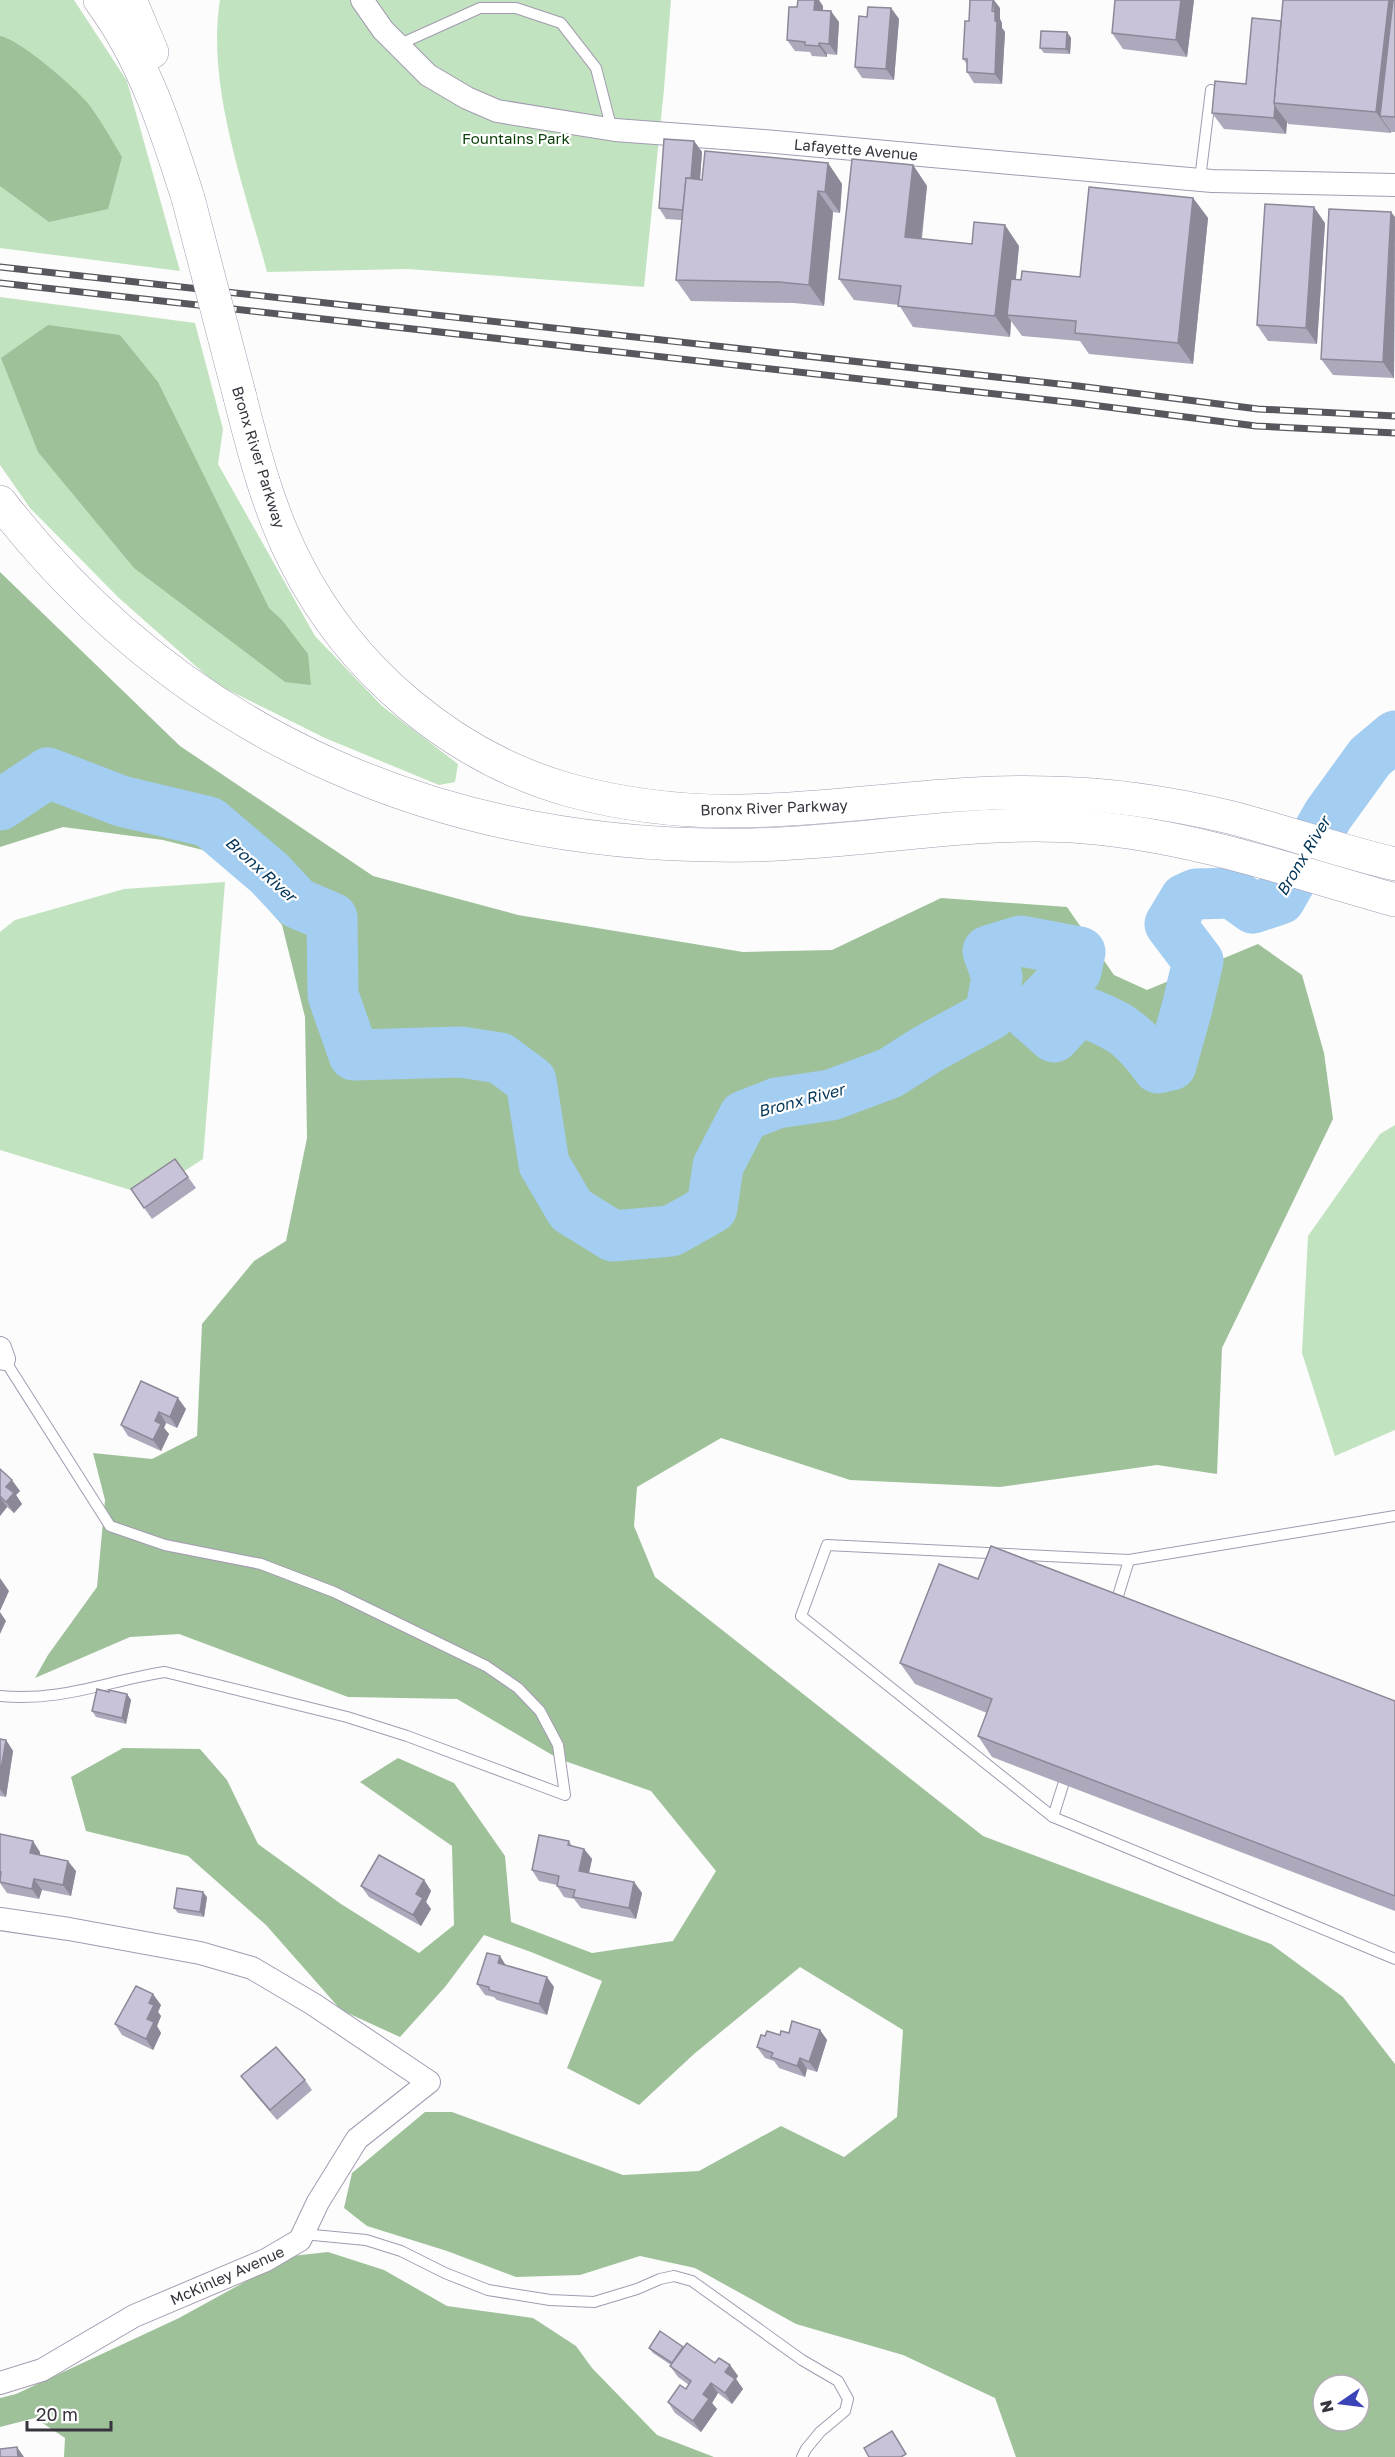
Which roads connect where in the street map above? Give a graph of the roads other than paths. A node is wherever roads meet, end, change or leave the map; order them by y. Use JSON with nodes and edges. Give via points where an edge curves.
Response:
{"nodes":[{"id":1,"x":100,"y":0,"type":"edge"},
{"id":2,"x":130,"y":0,"type":"edge"},
{"id":3,"x":362,"y":0,"type":"edge"},
{"id":4,"x":398,"y":45,"type":"junction"},
{"id":5,"x":1211,"y":90,"type":"dead end"},
{"id":6,"x":612,"y":130,"type":"junction"},
{"id":7,"x":1200,"y":180,"type":"junction"},
{"id":8,"x":1395,"y":185,"type":"edge"},
{"id":9,"x":184,"y":186,"type":"junction"},
{"id":10,"x":0,"y":502,"type":"edge"},
{"id":11,"x":1395,"y":864,"type":"edge"},
{"id":12,"x":1395,"y":900,"type":"edge"},
{"id":13,"x":2,"y":1354,"type":"edge"},
{"id":14,"x":1395,"y":1516,"type":"edge"},
{"id":15,"x":1129,"y":1560,"type":"junction"},
{"id":16,"x":1114,"y":1609,"type":"edge"},
{"id":17,"x":0,"y":1696,"type":"edge"},
{"id":18,"x":1063,"y":1785,"type":"edge"},
{"id":19,"x":1053,"y":1817,"type":"junction"},
{"id":20,"x":0,"y":1919,"type":"edge"},
{"id":21,"x":1395,"y":1959,"type":"edge"},
{"id":22,"x":303,"y":2234,"type":"junction"},
{"id":23,"x":0,"y":2383,"type":"edge"},
{"id":24,"x":802,"y":2457,"type":"edge"}],
"edges":[{"from":1,"to":9,"type":"highway","name":"Bronx River Parkway","via":[[144,74]]},
{"from":2,"to":9,"type":"highway","via":[[153,55]]},
{"from":3,"to":4,"type":"street","name":"Lafayette Avenue"},
{"from":4,"to":6,"type":"street","name":"Lafayette Avenue","via":[[428,75],[497,111]]},
{"from":4,"to":6,"type":"lane","via":[[480,8],[516,8],[561,23],[596,68]]},
{"from":5,"to":7,"type":"lane"},
{"from":6,"to":7,"type":"street","name":"Lafayette Avenue"},
{"from":7,"to":8,"type":"street","name":"Lafayette Avenue"},
{"from":9,"to":11,"type":"highway","name":"Bronx River Parkway","bridge":true,"via":[[266,491],[308,585],[369,665],[418,711],[474,749],[519,772],[566,789],[639,804],[690,810],[765,811],[978,795],[1098,795],[1175,806]]},
{"from":10,"to":12,"type":"highway","via":[[44,556],[98,611],[172,673],[224,709],[278,741],[332,766],[397,792],[469,814],[572,834],[700,845],[778,844],[1009,826],[1084,827],[1186,841]]},
{"from":13,"to":17,"type":"lane","via":[[110,1526],[165,1545],[271,1568],[334,1592],[486,1666],[518,1688],[540,1711],[558,1745],[565,1795],[347,1717],[165,1672],[74,1693],[27,1699]]},
{"from":14,"to":15,"type":"lane"},
{"from":15,"to":16,"type":"lane"},
{"from":15,"to":19,"type":"lane","via":[[827,1545],[801,1616]]},
{"from":18,"to":19,"type":"lane"},
{"from":19,"to":21,"type":"lane"},
{"from":20,"to":22,"type":"street","name":"McKinley Avenue","via":[[200,1953],[252,1968],[429,2082],[357,2139]]},
{"from":22,"to":23,"type":"street","name":"McKinley Avenue","via":[[300,2240],[266,2260],[134,2316],[42,2370]]},
{"from":22,"to":24,"type":"lane","via":[[366,2240],[401,2251],[488,2290],[550,2300],[594,2302],[660,2279],[674,2276],[692,2281],[802,2360],[838,2381],[848,2399],[845,2411],[820,2432]]}]}
